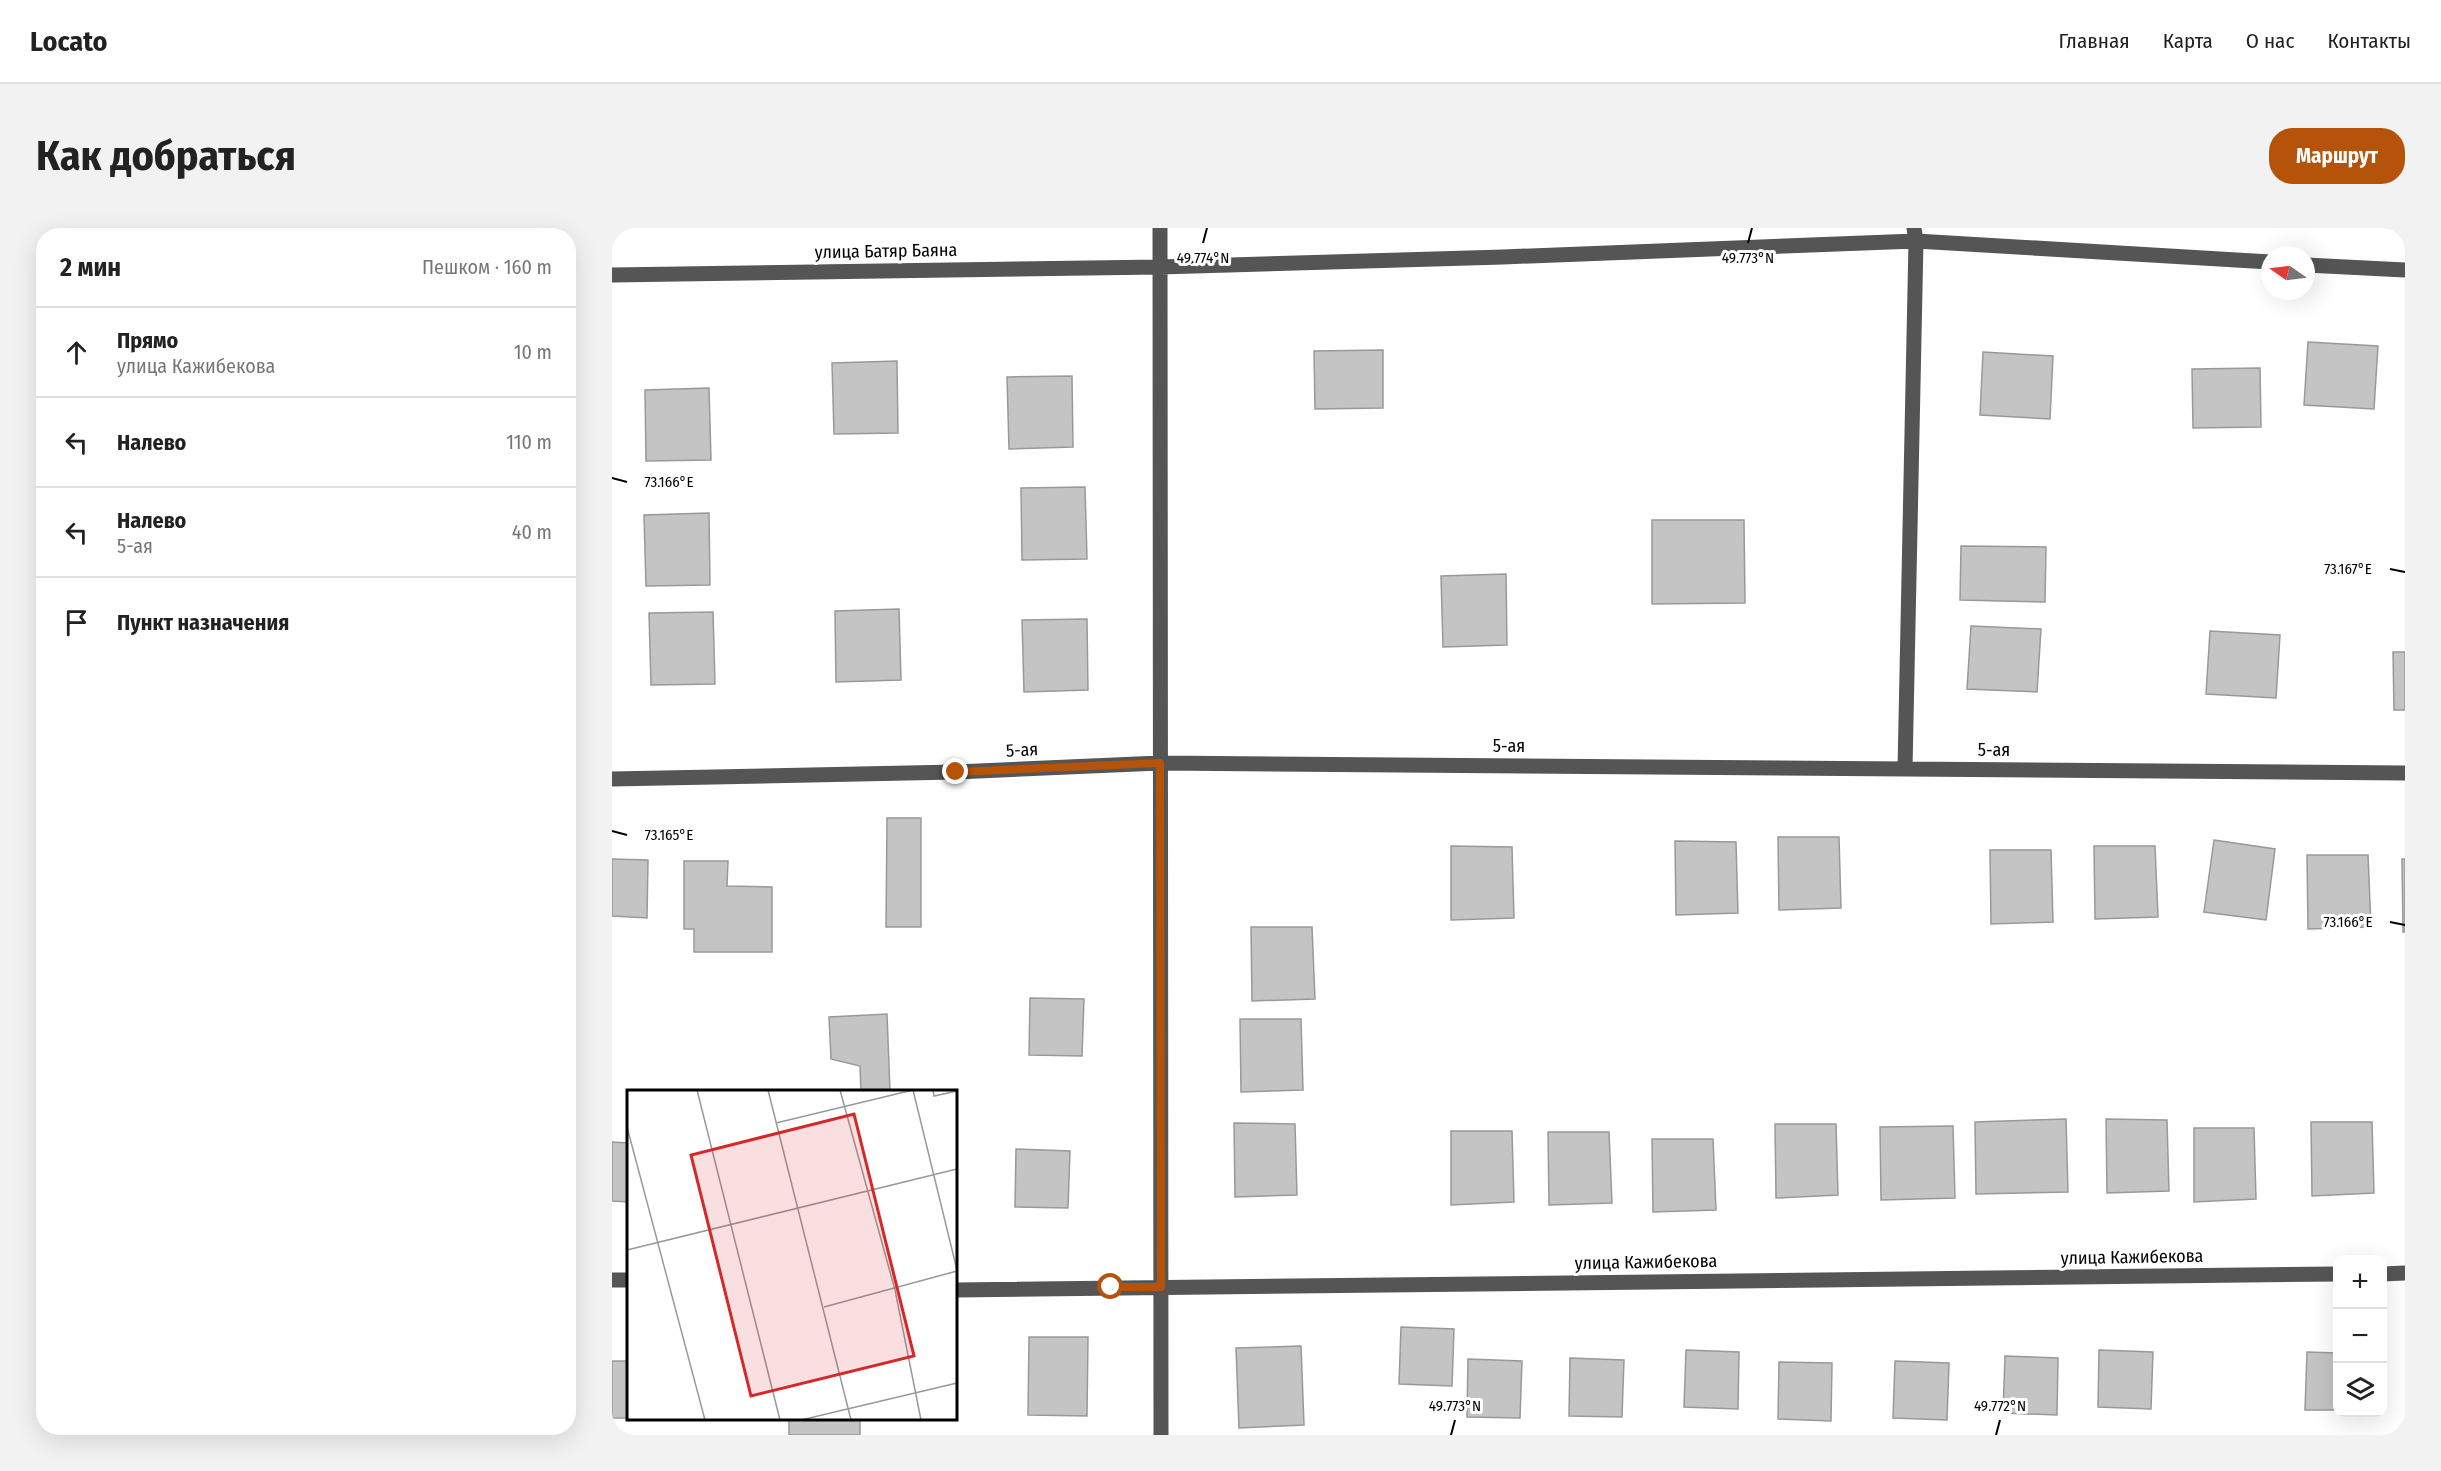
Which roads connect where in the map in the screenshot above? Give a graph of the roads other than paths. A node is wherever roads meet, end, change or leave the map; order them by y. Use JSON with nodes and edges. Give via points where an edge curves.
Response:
{"nodes":[{"id":1,"x":1160,"y":228,"type":"edge"},
{"id":2,"x":1915,"y":235,"type":"edge"},
{"id":3,"x":2261,"y":261,"type":"edge"},
{"id":4,"x":2315,"y":265,"type":"edge"},
{"id":5,"x":1160,"y":267,"type":"junction"},
{"id":6,"x":2405,"y":270,"type":"edge"},
{"id":7,"x":612,"y":274,"type":"edge"},
{"id":8,"x":1160,"y":763,"type":"junction"},
{"id":9,"x":1905,"y":769,"type":"junction"},
{"id":10,"x":2405,"y":772,"type":"edge"},
{"id":11,"x":612,"y":779,"type":"edge"},
{"id":12,"x":2405,"y":1273,"type":"edge"},
{"id":13,"x":2333,"y":1274,"type":"edge"},
{"id":14,"x":2387,"y":1274,"type":"edge"},
{"id":15,"x":1161,"y":1287,"type":"junction"},
{"id":16,"x":957,"y":1290,"type":"edge"},
{"id":17,"x":1161,"y":1435,"type":"edge"}],
"edges":[{"from":1,"to":5,"type":"street"},
{"from":2,"to":3,"type":"street","name":"улица Батяр Баяна"},
{"from":2,"to":5,"type":"street","name":"улица Батяр Баяна","via":[[1503,257]]},
{"from":2,"to":9,"type":"street"},
{"from":4,"to":6,"type":"street"},
{"from":5,"to":7,"type":"street","name":"улица Батяр Баяна"},
{"from":5,"to":8,"type":"street"},
{"from":8,"to":9,"type":"street","name":"5-ая"},
{"from":8,"to":11,"type":"street","name":"5-ая","via":[[956,772]]},
{"from":8,"to":15,"type":"street"},
{"from":9,"to":10,"type":"street","name":"5-ая"},
{"from":12,"to":14,"type":"street"},
{"from":13,"to":15,"type":"street","name":"улица Кажибекова"},
{"from":15,"to":16,"type":"street","name":"улица Кажибекова"},
{"from":15,"to":17,"type":"street"}]}
